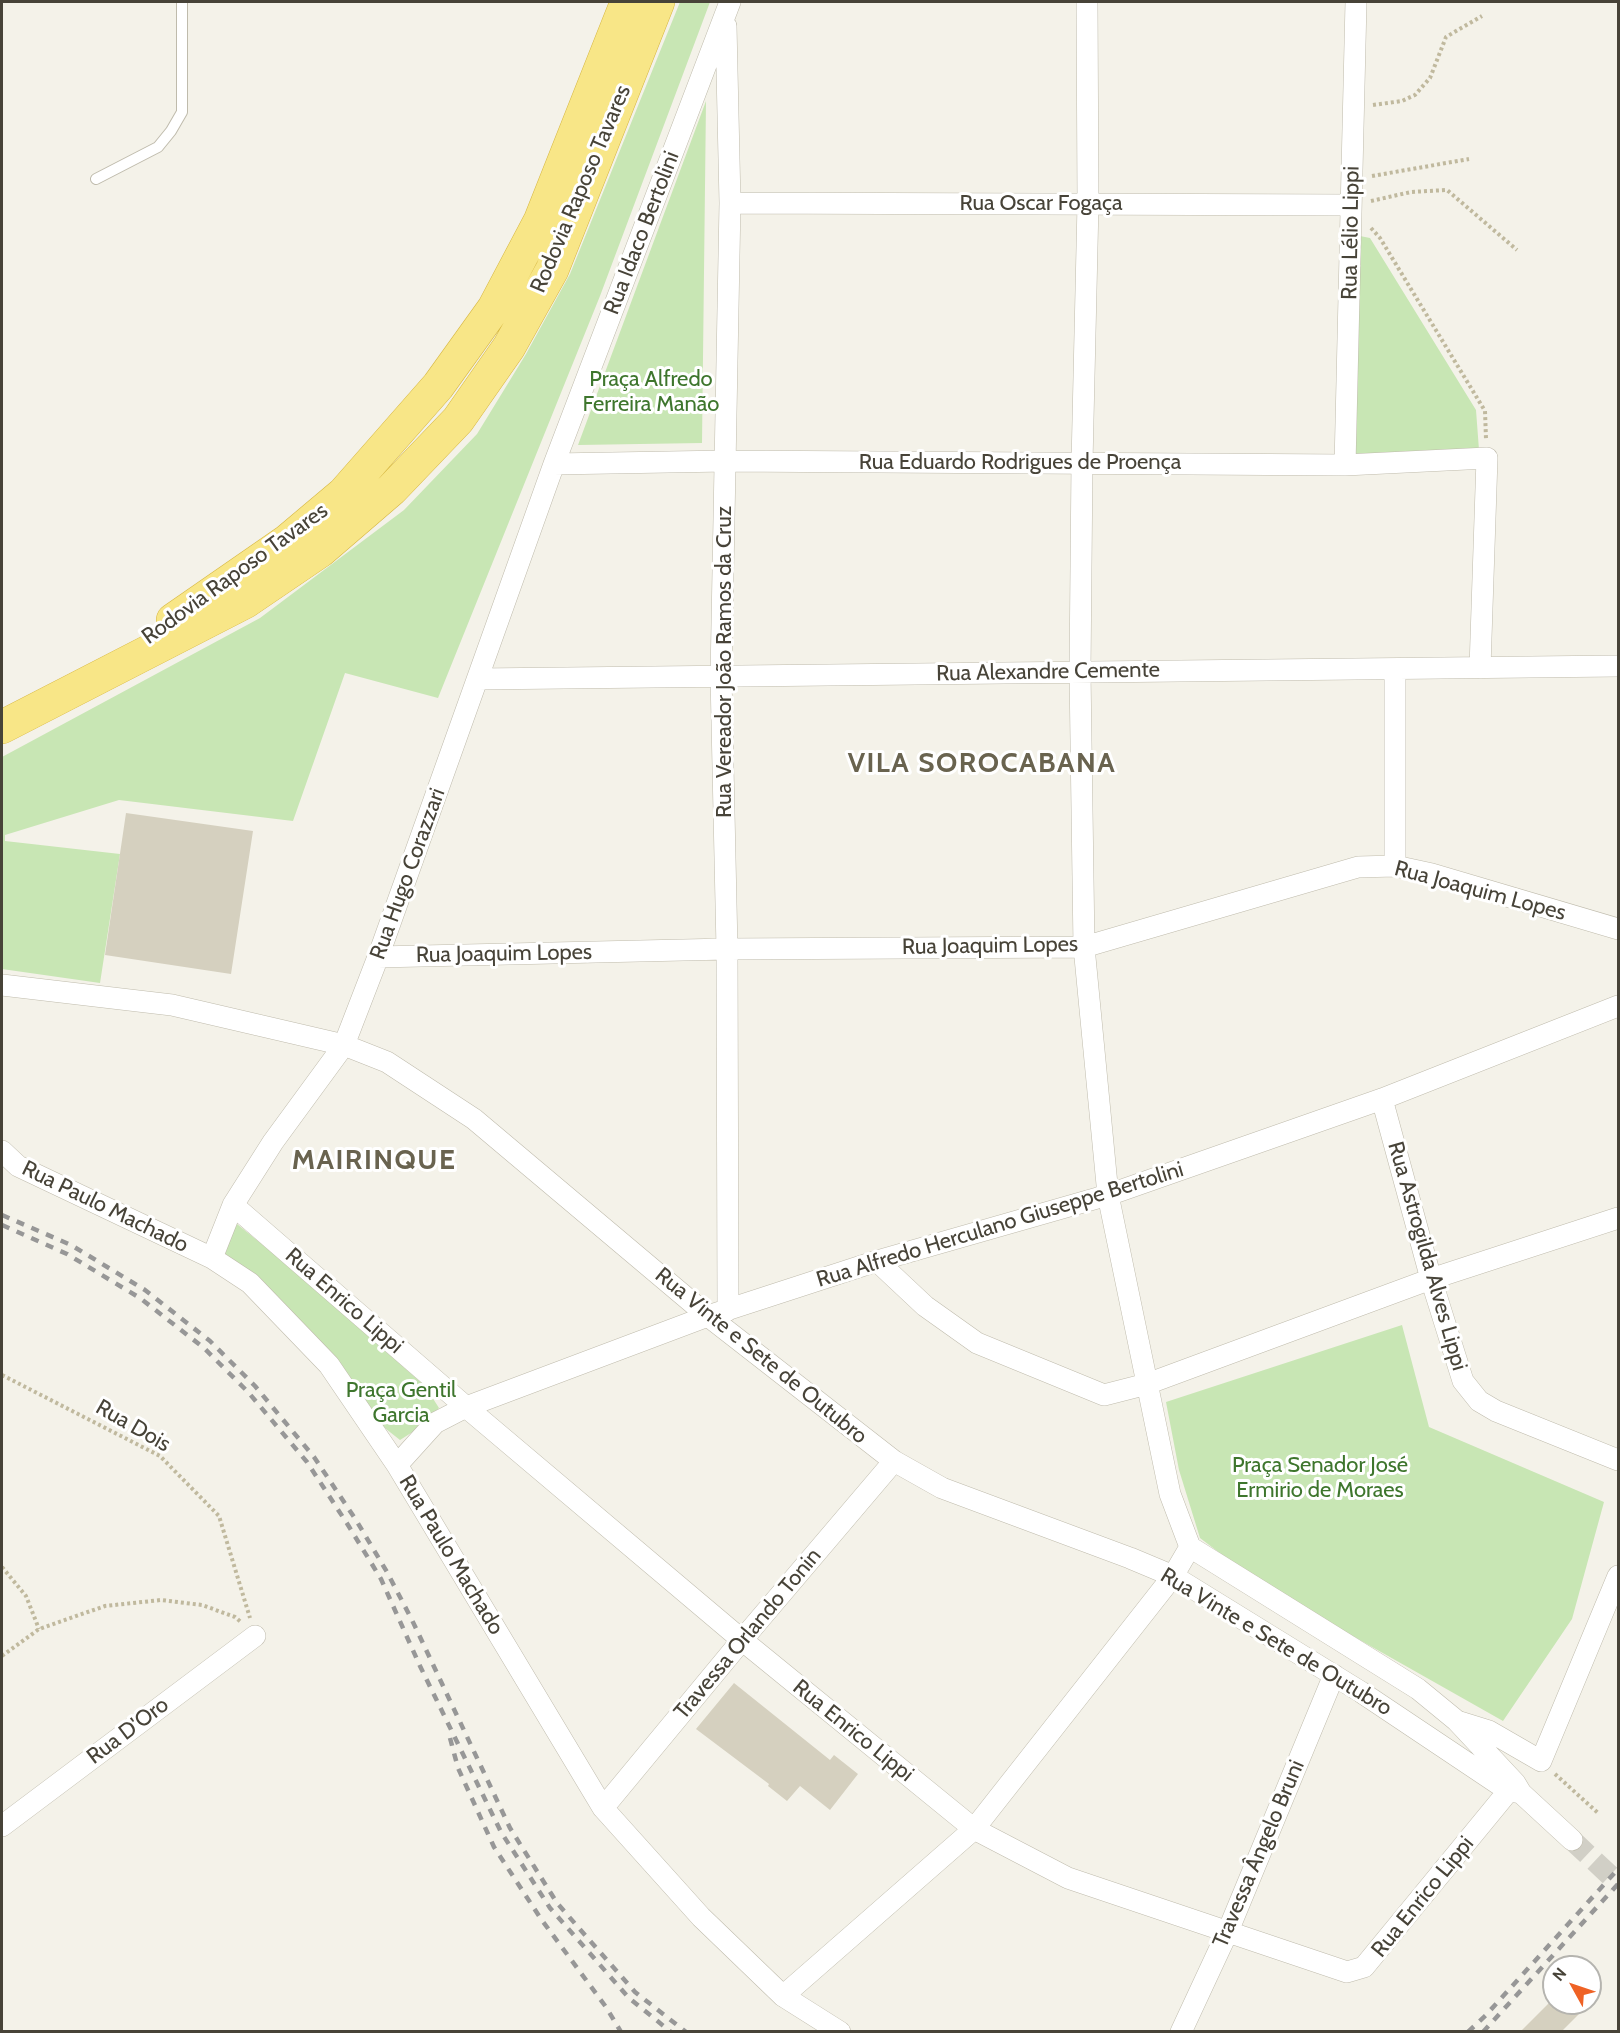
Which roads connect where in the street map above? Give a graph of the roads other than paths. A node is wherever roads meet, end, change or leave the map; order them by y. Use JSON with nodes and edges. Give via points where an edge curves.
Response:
{"nodes":[{"id":1,"x":182,"y":2,"type":"edge"},
{"id":2,"x":627,"y":2,"type":"edge"},
{"id":3,"x":658,"y":2,"type":"edge"},
{"id":4,"x":1087,"y":2,"type":"edge"},
{"id":5,"x":1356,"y":2,"type":"edge"},
{"id":6,"x":728,"y":7,"type":"edge"},
{"id":7,"x":96,"y":179,"type":"dead end"},
{"id":8,"x":730,"y":203,"type":"junction"},
{"id":9,"x":1088,"y":204,"type":"junction"},
{"id":10,"x":1351,"y":205,"type":"junction"},
{"id":11,"x":726,"y":461,"type":"junction"},
{"id":12,"x":1082,"y":463,"type":"junction"},
{"id":13,"x":554,"y":464,"type":"junction"},
{"id":14,"x":1345,"y":465,"type":"junction"},
{"id":15,"x":1618,"y":666,"type":"edge"},
{"id":16,"x":1480,"y":668,"type":"junction"},
{"id":17,"x":1395,"y":669,"type":"junction"},
{"id":18,"x":1080,"y":672,"type":"junction"},
{"id":19,"x":721,"y":676,"type":"junction"},
{"id":20,"x":478,"y":679,"type":"junction"},
{"id":21,"x":68,"y":693,"type":"junction"},
{"id":22,"x":2,"y":727,"type":"edge"},
{"id":23,"x":1395,"y":866,"type":"junction"},
{"id":24,"x":1618,"y":929,"type":"edge"},
{"id":25,"x":1084,"y":947,"type":"junction"},
{"id":26,"x":727,"y":949,"type":"junction"},
{"id":27,"x":378,"y":957,"type":"junction"},
{"id":28,"x":2,"y":985,"type":"edge"},
{"id":29,"x":1618,"y":1006,"type":"edge"},
{"id":30,"x":344,"y":1045,"type":"junction"},
{"id":31,"x":1382,"y":1099,"type":"junction"},
{"id":32,"x":2,"y":1151,"type":"edge"},
{"id":33,"x":1108,"y":1195,"type":"junction"},
{"id":34,"x":234,"y":1205,"type":"junction"},
{"id":35,"x":1618,"y":1218,"type":"edge"},
{"id":36,"x":212,"y":1258,"type":"junction"},
{"id":37,"x":877,"y":1261,"type":"junction"},
{"id":38,"x":1431,"y":1279,"type":"junction"},
{"id":39,"x":718,"y":1313,"type":"junction"},
{"id":40,"x":1147,"y":1384,"type":"junction"},
{"id":41,"x":466,"y":1407,"type":"junction"},
{"id":42,"x":894,"y":1461,"type":"junction"},
{"id":43,"x":1618,"y":1461,"type":"edge"},
{"id":44,"x":397,"y":1464,"type":"junction"},
{"id":45,"x":1190,"y":1547,"type":"junction"},
{"id":46,"x":1173,"y":1576,"type":"junction"},
{"id":47,"x":1618,"y":1576,"type":"edge"},
{"id":48,"x":255,"y":1636,"type":"road end"},
{"id":49,"x":742,"y":1640,"type":"junction"},
{"id":50,"x":1334,"y":1675,"type":"junction"},
{"id":51,"x":1457,"y":1720,"type":"junction"},
{"id":52,"x":1515,"y":1789,"type":"junction"},
{"id":53,"x":603,"y":1809,"type":"junction"},
{"id":54,"x":2,"y":1826,"type":"edge"},
{"id":55,"x":974,"y":1829,"type":"junction"},
{"id":56,"x":1572,"y":1840,"type":"tunnel mouth"},
{"id":57,"x":1228,"y":1931,"type":"junction"},
{"id":58,"x":783,"y":1996,"type":"junction"},
{"id":59,"x":840,"y":2031,"type":"edge"},
{"id":60,"x":1180,"y":2031,"type":"edge"}],
"edges":[{"from":1,"to":7,"type":"lane","via":[[182,112],[158,147]]},
{"from":2,"to":21,"type":"highway","name":"Rodovia Raposo Tavares","via":[[540,222],[494,308],[438,386],[344,493],[287,541]]},
{"from":3,"to":21,"type":"highway","name":"Rodovia Raposo Tavares","via":[[552,270],[509,348],[458,420],[392,489],[320,551],[245,602]]},
{"from":4,"to":9,"type":"street"},
{"from":5,"to":10,"type":"street","name":"Rua Lélio Lippi"},
{"from":6,"to":8,"type":"street","name":"Rua Vereador João Ramos da Cruz"},
{"from":6,"to":13,"type":"street","name":"Rua Idaco Bertolini"},
{"from":8,"to":9,"type":"street","name":"Rua Oscar Fogaça"},
{"from":8,"to":11,"type":"street","name":"Rua Vereador João Ramos da Cruz"},
{"from":9,"to":10,"type":"street","name":"Rua Oscar Fogaça"},
{"from":9,"to":12,"type":"street"},
{"from":10,"to":14,"type":"street","name":"Rua Lélio Lippi"},
{"from":11,"to":12,"type":"street","name":"Rua Eduardo Rodrigues de Proença"},
{"from":11,"to":13,"type":"street","name":"Rua Eduardo Rodrigues de Proença"},
{"from":11,"to":19,"type":"street","name":"Rua Vereador João Ramos da Cruz"},
{"from":12,"to":14,"type":"street","name":"Rua Eduardo Rodrigues de Proença"},
{"from":12,"to":18,"type":"street"},
{"from":13,"to":20,"type":"street","name":"Rua Hugo Corazzari"},
{"from":14,"to":16,"type":"street","name":"Rua Eduardo Rodrigues de Proença","via":[[1487,458]]},
{"from":15,"to":16,"type":"street","name":"Rua Alexandre Cemente"},
{"from":16,"to":17,"type":"street","name":"Rua Alexandre Cemente"},
{"from":17,"to":18,"type":"street","name":"Rua Alexandre Cemente"},
{"from":17,"to":23,"type":"street"},
{"from":18,"to":19,"type":"street","name":"Rua Alexandre Cemente"},
{"from":18,"to":25,"type":"street"},
{"from":19,"to":20,"type":"street","name":"Rua Alexandre Cemente"},
{"from":19,"to":26,"type":"street","name":"Rua Vereador João Ramos da Cruz"},
{"from":20,"to":27,"type":"street","name":"Rua Hugo Corazzari"},
{"from":21,"to":22,"type":"highway","name":"Rodovia Raposo Tavares"},
{"from":23,"to":24,"type":"street","name":"Rua Joaquim Lopes"},
{"from":23,"to":25,"type":"street","name":"Rua Joaquim Lopes","via":[[1358,867]]},
{"from":25,"to":26,"type":"street","name":"Rua Joaquim Lopes"},
{"from":25,"to":33,"type":"street"},
{"from":26,"to":27,"type":"street","name":"Rua Joaquim Lopes"},
{"from":26,"to":39,"type":"street","name":"Rua Vereador João Ramos da Cruz"},
{"from":27,"to":30,"type":"street","name":"Rua Hugo Corazzari"},
{"from":28,"to":30,"type":"street","name":"Rua Vinte e Sete de Outubro","via":[[172,1005]]},
{"from":29,"to":31,"type":"street","name":"Rua Alfredo Herculano Giuseppe Bertolini"},
{"from":30,"to":34,"type":"street","name":"Rua Hugo Corazzari","via":[[273,1142]]},
{"from":30,"to":39,"type":"street","name":"Rua Vinte e Sete de Outubro","via":[[387,1062],[474,1119]]},
{"from":31,"to":33,"type":"street","name":"Rua Alfredo Herculano Giuseppe Bertolini"},
{"from":31,"to":38,"type":"street","name":"Rua Astrogilda Alves Lippi"},
{"from":32,"to":36,"type":"street","name":"Rua Paulo Machado","via":[[18,1166]]},
{"from":33,"to":37,"type":"street","name":"Rua Alfredo Herculano Giuseppe Bertolini"},
{"from":33,"to":40,"type":"street"},
{"from":34,"to":36,"type":"street","name":"Rua Hugo Corazzari"},
{"from":34,"to":41,"type":"street","name":"Rua Enrico Lippi"},
{"from":35,"to":38,"type":"street"},
{"from":36,"to":44,"type":"street","name":"Rua Paulo Machado","via":[[250,1283],[329,1365]]},
{"from":37,"to":39,"type":"street","name":"Rua Alfredo Herculano Giuseppe Bertolini"},
{"from":37,"to":40,"type":"street","via":[[925,1306],[977,1343],[1104,1395]]},
{"from":38,"to":40,"type":"street"},
{"from":38,"to":43,"type":"street","name":"Rua Astrogilda Alves Lippi","via":[[1463,1381],[1479,1401]]},
{"from":39,"to":41,"type":"street","name":"Rua Alfredo Herculano Giuseppe Bertolini"},
{"from":39,"to":42,"type":"street","name":"Rua Vinte e Sete de Outubro"},
{"from":40,"to":45,"type":"street","via":[[1170,1494]]},
{"from":41,"to":44,"type":"street","name":"Rua Alfredo Herculano Giuseppe Bertolini","via":[[435,1423]]},
{"from":41,"to":49,"type":"street","name":"Rua Enrico Lippi"},
{"from":42,"to":46,"type":"street","name":"Rua Vinte e Sete de Outubro","via":[[942,1488]]},
{"from":42,"to":49,"type":"street","name":"Travessa Orlando Tonin"},
{"from":44,"to":53,"type":"street","name":"Rua Paulo Machado"},
{"from":45,"to":46,"type":"street"},
{"from":45,"to":51,"type":"street","name":"Rua Vinte e Sete de Outubro","via":[[1418,1689]]},
{"from":46,"to":50,"type":"street","name":"Rua Vinte e Sete de Outubro"},
{"from":46,"to":55,"type":"street"},
{"from":47,"to":51,"type":"street","name":"Rua Vinte e Sete de Outubro","via":[[1541,1761],[1489,1731]]},
{"from":48,"to":54,"type":"street","name":"Rua D'Oro"},
{"from":49,"to":53,"type":"street","name":"Travessa Orlando Tonin"},
{"from":49,"to":55,"type":"street","name":"Rua Enrico Lippi"},
{"from":50,"to":52,"type":"street","name":"Rua Vinte e Sete de Outubro"},
{"from":50,"to":57,"type":"street","name":"Travessa Ângelo Bruni"},
{"from":51,"to":52,"type":"street","name":"Rua Vinte e Sete de Outubro"},
{"from":52,"to":56,"type":"street","name":"Rua Vinte e Sete de Outubro"},
{"from":52,"to":57,"type":"street","name":"Rua Enrico Lippi","via":[[1364,1968],[1347,1972]]},
{"from":53,"to":58,"type":"street","name":"Rua Paulo Machado","via":[[701,1917]]},
{"from":55,"to":57,"type":"street","name":"Rua Enrico Lippi","via":[[1068,1878]]},
{"from":55,"to":58,"type":"street"},
{"from":57,"to":60,"type":"street","name":"Travessa Ângelo Bruni"},
{"from":58,"to":59,"type":"street","name":"Rua Paulo Machado"}]}
